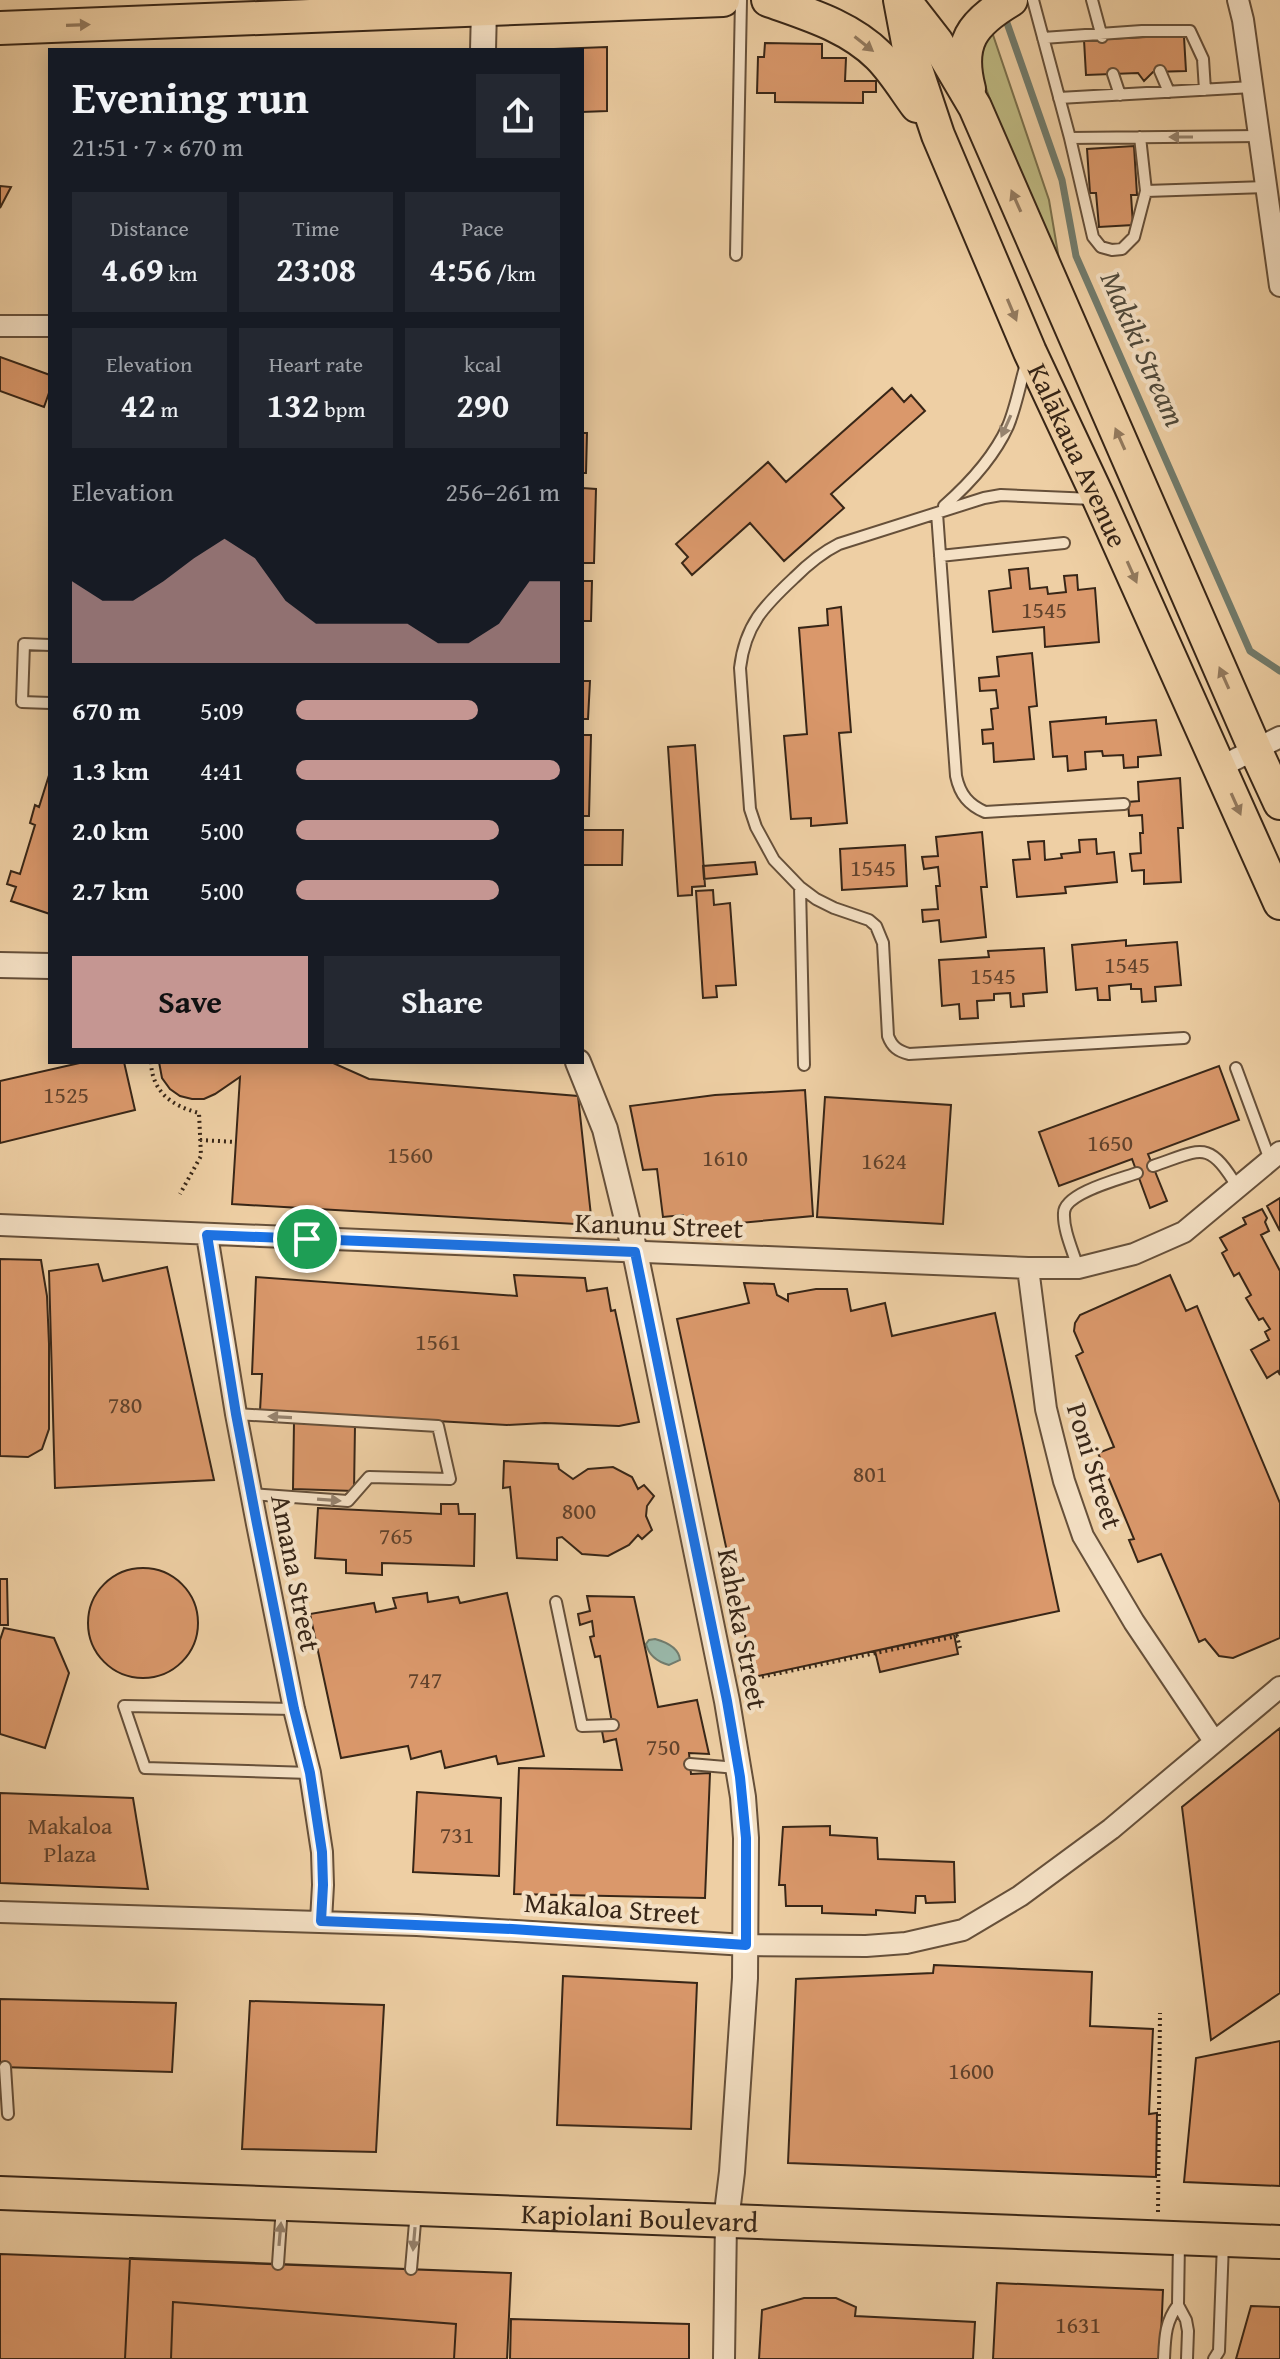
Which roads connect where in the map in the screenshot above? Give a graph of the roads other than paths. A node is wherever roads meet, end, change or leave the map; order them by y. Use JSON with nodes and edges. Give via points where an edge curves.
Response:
{"nodes":[{"id":1,"x":723,"y":0,"type":"edge"},
{"id":2,"x":741,"y":0,"type":"edge"},
{"id":3,"x":768,"y":0,"type":"edge"},
{"id":4,"x":902,"y":0,"type":"edge"},
{"id":5,"x":1011,"y":0,"type":"edge"},
{"id":6,"x":1033,"y":0,"type":"edge"},
{"id":7,"x":1092,"y":0,"type":"edge"},
{"id":8,"x":1238,"y":0,"type":"edge"},
{"id":9,"x":484,"y":5,"type":"edge"},
{"id":10,"x":0,"y":28,"type":"edge"},
{"id":11,"x":1102,"y":36,"type":"junction"},
{"id":12,"x":1043,"y":38,"type":"junction"},
{"id":13,"x":483,"y":48,"type":"edge"},
{"id":14,"x":1160,"y":71,"type":"dead end"},
{"id":15,"x":1113,"y":74,"type":"dead end"},
{"id":16,"x":1252,"y":87,"type":"junction"},
{"id":17,"x":1205,"y":90,"type":"junction"},
{"id":18,"x":1169,"y":92,"type":"junction"},
{"id":19,"x":1120,"y":95,"type":"junction"},
{"id":20,"x":1059,"y":98,"type":"junction"},
{"id":21,"x":975,"y":107,"type":"junction"},
{"id":22,"x":938,"y":135,"type":"junction"},
{"id":23,"x":1259,"y":136,"type":"junction"},
{"id":24,"x":1140,"y":137,"type":"junction"},
{"id":25,"x":1070,"y":138,"type":"junction"},
{"id":26,"x":1266,"y":187,"type":"junction"},
{"id":27,"x":1146,"y":191,"type":"junction"},
{"id":28,"x":736,"y":255,"type":"dead end"},
{"id":29,"x":1280,"y":286,"type":"edge"},
{"id":30,"x":0,"y":326,"type":"edge"},
{"id":31,"x":48,"y":326,"type":"edge"},
{"id":32,"x":1030,"y":352,"type":"junction"},
{"id":33,"x":1099,"y":499,"type":"junction"},
{"id":34,"x":937,"y":513,"type":"junction"},
{"id":35,"x":1064,"y":543,"type":"dead end"},
{"id":36,"x":940,"y":556,"type":"junction"},
{"id":37,"x":48,"y":645,"type":"edge"},
{"id":38,"x":48,"y":703,"type":"edge"},
{"id":39,"x":1267,"y":743,"type":"edge"},
{"id":40,"x":1220,"y":767,"type":"junction"},
{"id":41,"x":1280,"y":803,"type":"edge"},
{"id":42,"x":1124,"y":804,"type":"dead end"},
{"id":43,"x":800,"y":887,"type":"junction"},
{"id":44,"x":1280,"y":903,"type":"edge"},
{"id":45,"x":0,"y":965,"type":"edge"},
{"id":46,"x":48,"y":966,"type":"edge"},
{"id":47,"x":1184,"y":1038,"type":"dead end"},
{"id":48,"x":579,"y":1064,"type":"edge"},
{"id":49,"x":804,"y":1065,"type":"dead end"},
{"id":50,"x":1236,"y":1068,"type":"dead end"},
{"id":51,"x":1275,"y":1156,"type":"edge"},
{"id":52,"x":1153,"y":1166,"type":"dead end"},
{"id":53,"x":1137,"y":1173,"type":"dead end"},
{"id":54,"x":1238,"y":1188,"type":"junction"},
{"id":55,"x":0,"y":1225,"type":"edge"},
{"id":56,"x":207,"y":1235,"type":"junction"},
{"id":57,"x":635,"y":1252,"type":"junction"},
{"id":58,"x":1028,"y":1268,"type":"junction"},
{"id":59,"x":1078,"y":1268,"type":"junction"},
{"id":60,"x":236,"y":1414,"type":"junction"},
{"id":61,"x":251,"y":1494,"type":"junction"},
{"id":62,"x":556,"y":1602,"type":"dead end"},
{"id":63,"x":1280,"y":1687,"type":"edge"},
{"id":64,"x":294,"y":1709,"type":"junction"},
{"id":65,"x":613,"y":1725,"type":"dead end"},
{"id":66,"x":1214,"y":1741,"type":"junction"},
{"id":67,"x":690,"y":1764,"type":"dead end"},
{"id":68,"x":739,"y":1768,"type":"junction"},
{"id":69,"x":310,"y":1773,"type":"junction"},
{"id":70,"x":0,"y":1912,"type":"edge"},
{"id":71,"x":321,"y":1921,"type":"junction"},
{"id":72,"x":746,"y":1945,"type":"junction"},
{"id":73,"x":5,"y":2067,"type":"dead end"},
{"id":74,"x":8,"y":2114,"type":"dead end"},
{"id":75,"x":0,"y":2193,"type":"edge"},
{"id":76,"x":283,"y":2204,"type":"junction"},
{"id":77,"x":416,"y":2209,"type":"junction"},
{"id":78,"x":726,"y":2221,"type":"junction"},
{"id":79,"x":1169,"y":2239,"type":"junction"},
{"id":80,"x":1223,"y":2241,"type":"junction"},
{"id":81,"x":1280,"y":2242,"type":"edge"},
{"id":82,"x":278,"y":2264,"type":"dead end"},
{"id":83,"x":411,"y":2269,"type":"dead end"},
{"id":84,"x":1178,"y":2305,"type":"junction"},
{"id":85,"x":724,"y":2359,"type":"edge"},
{"id":86,"x":1164,"y":2359,"type":"edge"},
{"id":87,"x":1187,"y":2359,"type":"edge"},
{"id":88,"x":1214,"y":2359,"type":"edge"}],
"edges":[{"from":1,"to":9,"type":"main road"},
{"from":2,"to":28,"type":"lane"},
{"from":3,"to":22,"type":"main road","one_way":true,"via":[[857,37],[893,72]]},
{"from":4,"to":21,"type":"main road","name":"Kalākaua Avenue","via":[[936,41]]},
{"from":4,"to":22,"type":"main road","name":"Kalākaua Avenue","via":[[909,48]]},
{"from":5,"to":21,"type":"main road","via":[[983,18],[968,39],[965,69]]},
{"from":6,"to":12,"type":"lane"},
{"from":7,"to":11,"type":"lane"},
{"from":8,"to":16,"type":"street"},
{"from":10,"to":9,"type":"main road","one_way":true,"via":[[152,16]]},
{"from":9,"to":13,"type":"street"},
{"from":11,"to":12,"type":"lane"},
{"from":11,"to":17,"type":"lane","via":[[1190,31],[1203,59]]},
{"from":12,"to":20,"type":"lane"},
{"from":14,"to":18,"type":"lane"},
{"from":15,"to":19,"type":"lane"},
{"from":16,"to":17,"type":"lane"},
{"from":16,"to":23,"type":"street"},
{"from":17,"to":18,"type":"lane"},
{"from":18,"to":19,"type":"lane"},
{"from":19,"to":20,"type":"lane"},
{"from":20,"to":25,"type":"lane"},
{"from":39,"to":21,"type":"main road","name":"Kalākaua Avenue","one_way":true},
{"from":22,"to":32,"type":"main road","name":"Kalākaua Avenue","one_way":true},
{"from":23,"to":24,"type":"lane","one_way":true},
{"from":23,"to":26,"type":"street"},
{"from":24,"to":25,"type":"lane"},
{"from":24,"to":27,"type":"lane"},
{"from":25,"to":27,"type":"lane","via":[[1093,237],[1101,247],[1122,249],[1134,237]]},
{"from":26,"to":27,"type":"lane"},
{"from":26,"to":29,"type":"street"},
{"from":30,"to":31,"type":"street"},
{"from":32,"to":33,"type":"main road","name":"Kalākaua Avenue"},
{"from":32,"to":34,"type":"lane","one_way":true,"via":[[1008,425],[995,448]]},
{"from":33,"to":34,"type":"lane","via":[[1001,495]]},
{"from":33,"to":40,"type":"main road","name":"Kalākaua Avenue","one_way":true},
{"from":34,"to":36,"type":"lane"},
{"from":34,"to":43,"type":"lane","via":[[818,555],[768,602],[745,640],[740,668],[750,809],[764,844]]},
{"from":35,"to":36,"type":"lane"},
{"from":36,"to":42,"type":"lane","via":[[956,776],[963,796],[985,812]]},
{"from":37,"to":38,"type":"lane","via":[[24,644],[22,702]]},
{"from":39,"to":40,"type":"street"},
{"from":39,"to":41,"type":"main road","name":"Kalākaua Avenue"},
{"from":40,"to":44,"type":"main road","name":"Kalākaua Avenue","one_way":true},
{"from":43,"to":47,"type":"lane","via":[[876,926],[883,943],[888,1036],[901,1052]]},
{"from":43,"to":49,"type":"lane"},
{"from":45,"to":46,"type":"street"},
{"from":48,"to":57,"type":"street","name":"Kaheka Street","via":[[605,1129]]},
{"from":50,"to":51,"type":"lane"},
{"from":51,"to":54,"type":"street","name":"Kanunu Street"},
{"from":52,"to":54,"type":"lane","via":[[1195,1152],[1210,1153]]},
{"from":53,"to":59,"type":"lane","via":[[1065,1205],[1063,1216]]},
{"from":54,"to":59,"type":"street","name":"Kanunu Street","via":[[1184,1232],[1134,1254]]},
{"from":55,"to":56,"type":"street","name":"Kanunu Street"},
{"from":56,"to":57,"type":"street","name":"Kanunu Street"},
{"from":56,"to":60,"type":"street","name":"Amana Street"},
{"from":57,"to":58,"type":"street","name":"Kanunu Street"},
{"from":57,"to":68,"type":"street","name":"Kaheka Street"},
{"from":58,"to":59,"type":"street","name":"Kanunu Street"},
{"from":58,"to":66,"type":"street","name":"Poni Street","via":[[1046,1409],[1083,1536]]},
{"from":60,"to":61,"type":"street","name":"Amana Street"},
{"from":61,"to":60,"type":"lane","one_way":true,"via":[[348,1501],[369,1477],[450,1479],[438,1426]]},
{"from":61,"to":64,"type":"street","name":"Amana Street"},
{"from":62,"to":65,"type":"lane","via":[[582,1726]]},
{"from":63,"to":66,"type":"street","name":"Makaloa Street"},
{"from":64,"to":69,"type":"street","name":"Amana Street"},
{"from":64,"to":69,"type":"lane","via":[[124,1706],[145,1768]]},
{"from":66,"to":72,"type":"street","name":"Makaloa Street","via":[[1111,1829],[1020,1896],[963,1930],[879,1945]]},
{"from":67,"to":68,"type":"lane"},
{"from":68,"to":72,"type":"street","name":"Kaheka Street","via":[[746,1838]]},
{"from":69,"to":71,"type":"street","name":"Amana Street","via":[[322,1852]]},
{"from":70,"to":71,"type":"street","name":"Makaloa Street"},
{"from":71,"to":72,"type":"street","name":"Makaloa Street"},
{"from":72,"to":78,"type":"street","name":"Kaheka Street"},
{"from":73,"to":74,"type":"lane"},
{"from":75,"to":76,"type":"main road","name":"Kapiolani Boulevard"},
{"from":76,"to":77,"type":"main road","name":"Kapiolani Boulevard"},
{"from":82,"to":76,"type":"lane","one_way":true},
{"from":77,"to":78,"type":"main road","name":"Kapiolani Boulevard"},
{"from":77,"to":83,"type":"lane","one_way":true},
{"from":78,"to":79,"type":"main road","name":"Kapiolani Boulevard"},
{"from":78,"to":85,"type":"street"},
{"from":79,"to":80,"type":"main road","name":"Kapiolani Boulevard"},
{"from":79,"to":84,"type":"lane"},
{"from":80,"to":81,"type":"main road","name":"Kapiolani Boulevard"},
{"from":80,"to":88,"type":"lane","via":[[1219,2351]]},
{"from":84,"to":86,"type":"lane","via":[[1166,2328]]},
{"from":84,"to":87,"type":"lane","via":[[1188,2331]]}]}
